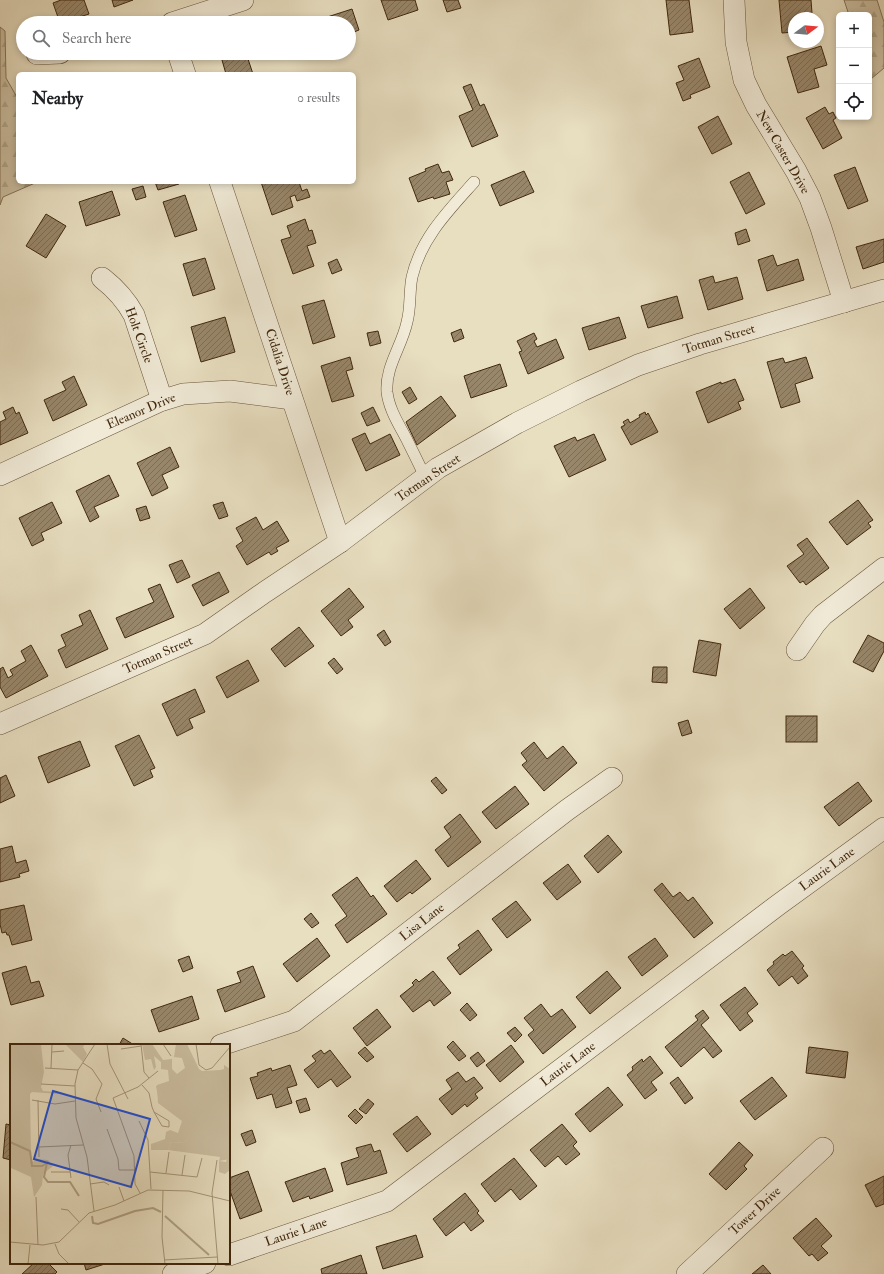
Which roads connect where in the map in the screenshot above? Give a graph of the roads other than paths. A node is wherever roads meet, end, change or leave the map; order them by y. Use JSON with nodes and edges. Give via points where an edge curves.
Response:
{"nodes":[{"id":1,"x":242,"y":0,"type":"edge"},
{"id":2,"x":734,"y":0,"type":"edge"},
{"id":3,"x":193,"y":16,"type":"edge"},
{"id":4,"x":180,"y":60,"type":"edge"},
{"id":5,"x":184,"y":72,"type":"edge"},
{"id":6,"x":474,"y":182,"type":"dead end"},
{"id":7,"x":221,"y":184,"type":"edge"},
{"id":8,"x":102,"y":278,"type":"dead end"},
{"id":9,"x":884,"y":290,"type":"edge"},
{"id":10,"x":844,"y":302,"type":"junction"},
{"id":11,"x":292,"y":399,"type":"junction"},
{"id":12,"x":162,"y":400,"type":"junction"},
{"id":13,"x":0,"y":475,"type":"edge"},
{"id":14,"x":425,"y":478,"type":"junction"},
{"id":15,"x":340,"y":542,"type":"junction"},
{"id":16,"x":884,"y":568,"type":"edge"},
{"id":17,"x":797,"y":650,"type":"dead end"},
{"id":18,"x":0,"y":724,"type":"edge"},
{"id":19,"x":612,"y":778,"type":"dead end"},
{"id":20,"x":884,"y":828,"type":"edge"},
{"id":21,"x":224,"y":1044,"type":"edge"},
{"id":22,"x":823,"y":1148,"type":"dead end"},
{"id":23,"x":230,"y":1255,"type":"edge"},
{"id":24,"x":202,"y":1264,"type":"edge"},
{"id":25,"x":173,"y":1274,"type":"edge"},
{"id":26,"x":687,"y":1274,"type":"edge"}],
"edges":[{"from":1,"to":3,"type":"street"},
{"from":2,"to":10,"type":"street","name":"New Caster Drive","via":[[736,42],[744,80],[810,198]]},
{"from":4,"to":5,"type":"street"},
{"from":6,"to":14,"type":"lane","via":[[440,220],[414,267],[407,322],[387,380],[388,396],[394,416]]},
{"from":7,"to":11,"type":"street","name":"Cidalia Drive"},
{"from":8,"to":12,"type":"street","name":"Holt Circle","via":[[119,292],[134,315]]},
{"from":9,"to":10,"type":"street","name":"Totman Street"},
{"from":10,"to":14,"type":"street","name":"Totman Street","via":[[638,365],[517,423]]},
{"from":11,"to":12,"type":"street","name":"Eleanor Drive","via":[[230,391],[183,394]]},
{"from":11,"to":15,"type":"street","name":"Cidalia Drive"},
{"from":12,"to":13,"type":"street","name":"Eleanor Drive"},
{"from":14,"to":15,"type":"street","name":"Totman Street"},
{"from":15,"to":18,"type":"street","name":"Totman Street","via":[[205,634]]},
{"from":16,"to":17,"type":"street","via":[[823,615]]},
{"from":19,"to":21,"type":"street","name":"Lisa Lane","via":[[294,1021]]},
{"from":20,"to":23,"type":"street","name":"Laurie Lane","via":[[778,905],[387,1201]]},
{"from":22,"to":26,"type":"street","name":"Tower Drive"},
{"from":24,"to":25,"type":"street"}]}
